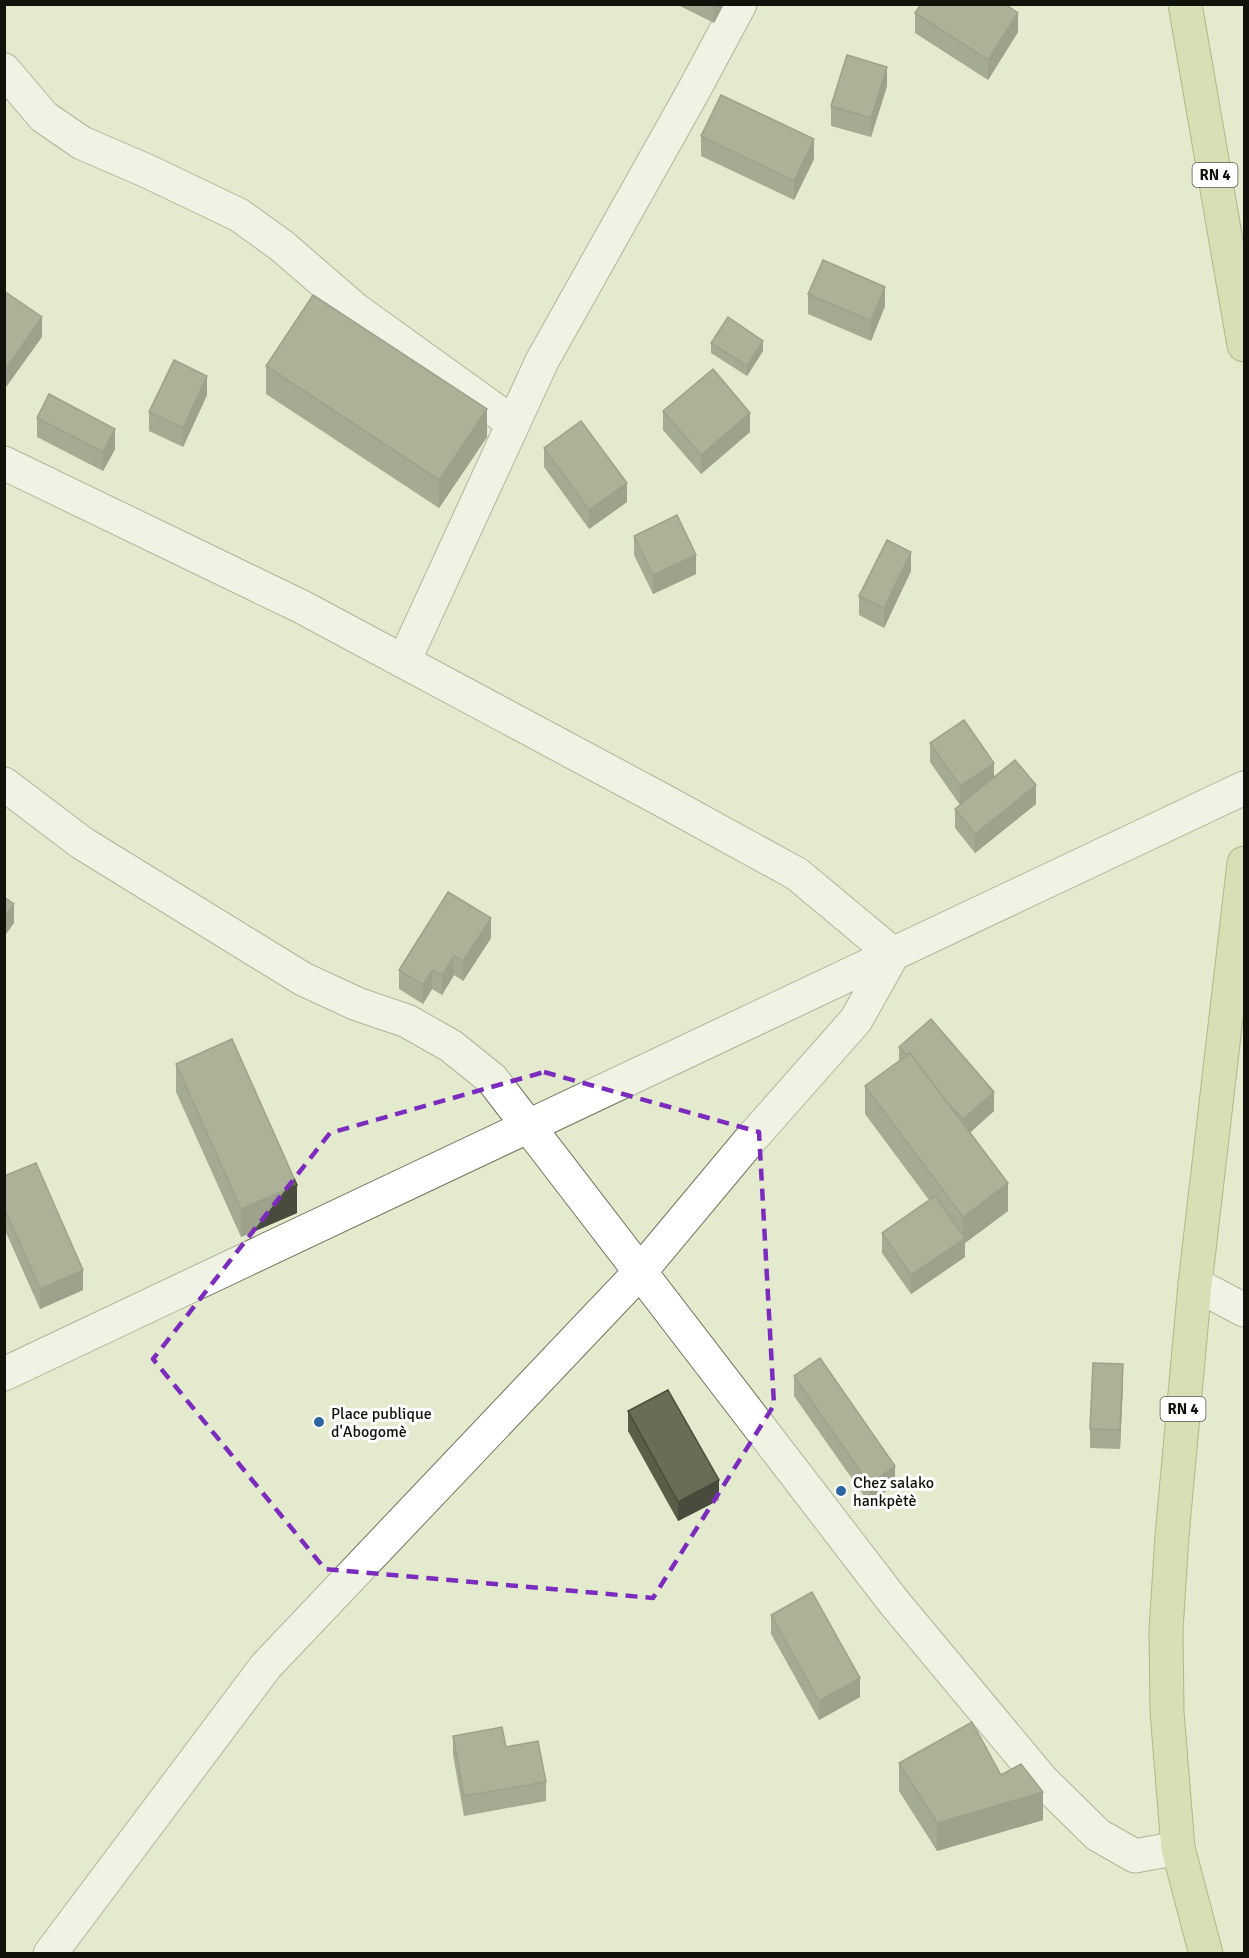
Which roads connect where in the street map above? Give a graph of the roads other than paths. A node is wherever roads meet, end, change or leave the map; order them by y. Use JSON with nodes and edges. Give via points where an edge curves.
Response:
{"nodes":[{"id":1,"x":740,"y":4,"type":"edge"},
{"id":2,"x":1185,"y":4,"type":"edge"},
{"id":3,"x":4,"y":70,"type":"edge"},
{"id":4,"x":1245,"y":345,"type":"edge"},
{"id":5,"x":513,"y":423,"type":"junction"},
{"id":6,"x":4,"y":463,"type":"edge"},
{"id":7,"x":404,"y":662,"type":"junction"},
{"id":8,"x":4,"y":784,"type":"edge"},
{"id":9,"x":1245,"y":789,"type":"edge"},
{"id":10,"x":1245,"y":863,"type":"edge"},
{"id":11,"x":893,"y":954,"type":"junction"},
{"id":12,"x":529,"y":1127,"type":"junction"},
{"id":13,"x":639,"y":1273,"type":"junction"},
{"id":14,"x":1194,"y":1284,"type":"junction"},
{"id":15,"x":1245,"y":1310,"type":"edge"},
{"id":16,"x":4,"y":1374,"type":"edge"},
{"id":17,"x":1178,"y":1848,"type":"junction"},
{"id":18,"x":50,"y":1953,"type":"edge"},
{"id":19,"x":1206,"y":1953,"type":"edge"}],
"edges":[{"from":1,"to":5,"type":"street","via":[[542,361]]},
{"from":2,"to":4,"type":"main road","number":"RN 4"},
{"from":3,"to":5,"type":"street","via":[[44,117],[82,143],[239,215],[282,246],[356,310]]},
{"from":5,"to":7,"type":"street"},
{"from":6,"to":7,"type":"street","via":[[302,607]]},
{"from":7,"to":11,"type":"street","via":[[797,874]]},
{"from":8,"to":12,"type":"street","via":[[82,843],[303,979],[407,1021],[452,1046],[492,1079]]},
{"from":9,"to":11,"type":"street"},
{"from":10,"to":14,"type":"main road","number":"RN 4"},
{"from":11,"to":12,"type":"street"},
{"from":11,"to":13,"type":"street","via":[[856,1020]]},
{"from":12,"to":13,"type":"street"},
{"from":12,"to":16,"type":"street"},
{"from":13,"to":17,"type":"street","via":[[893,1601],[1042,1780],[1098,1835],[1135,1856]]},
{"from":13,"to":18,"type":"street","via":[[266,1666]]},
{"from":14,"to":15,"type":"street"},
{"from":14,"to":17,"type":"main road","number":"RN 4","via":[[1166,1630],[1167,1712]]},
{"from":17,"to":19,"type":"main road","number":"RN 4"}]}
